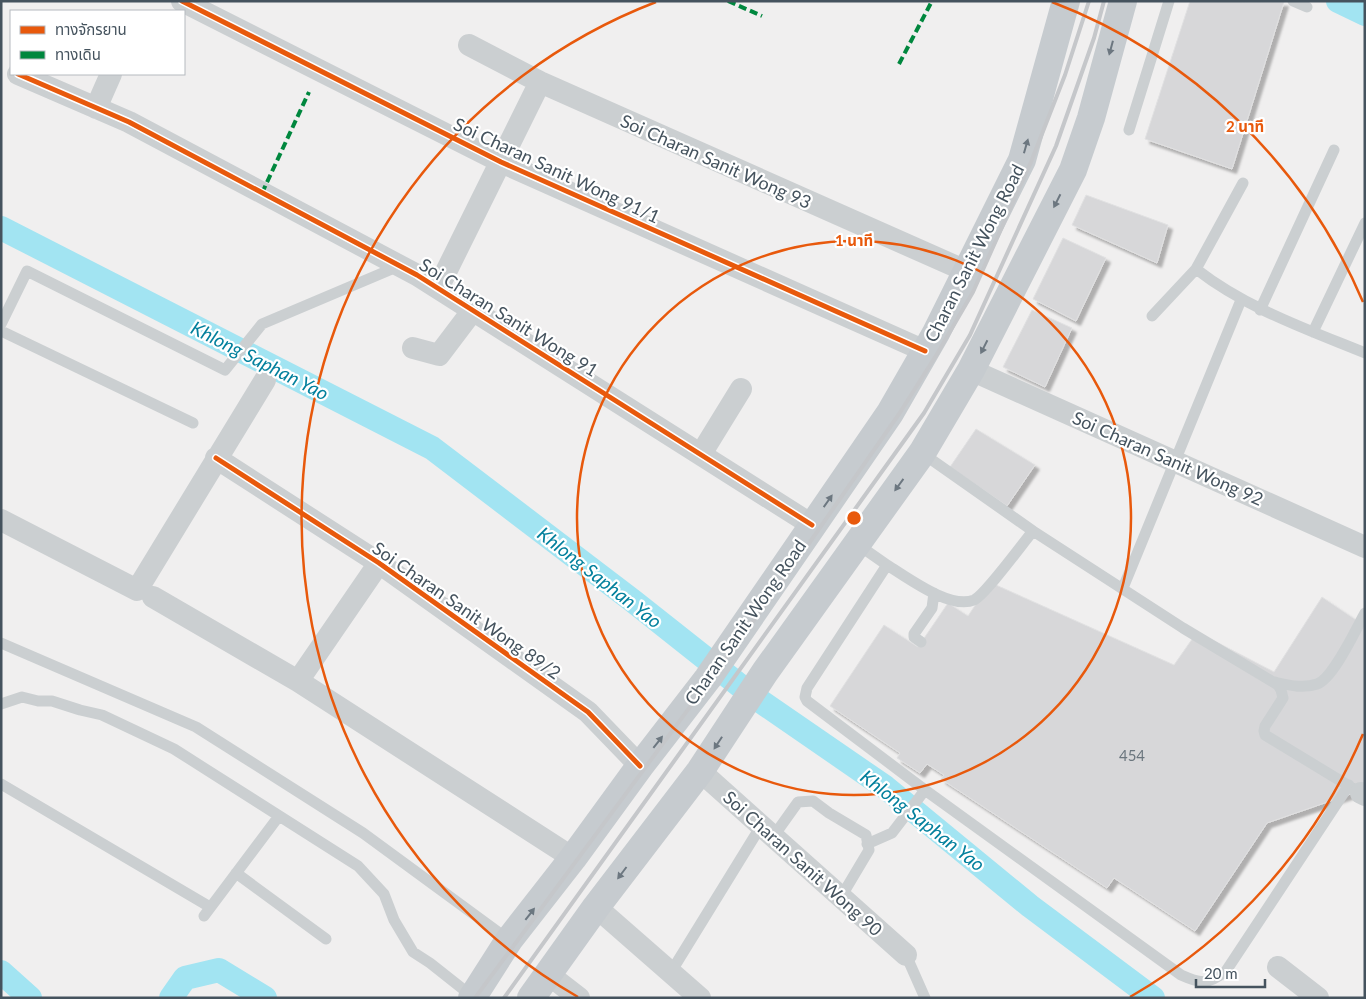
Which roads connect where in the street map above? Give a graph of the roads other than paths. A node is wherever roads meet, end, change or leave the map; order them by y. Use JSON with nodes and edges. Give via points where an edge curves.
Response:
{"nodes":[{"id":1,"x":182,"y":1,"type":"edge"},
{"id":2,"x":1066,"y":1,"type":"edge"},
{"id":3,"x":1124,"y":1,"type":"edge"},
{"id":4,"x":1169,"y":1,"type":"edge"},
{"id":5,"x":1293,"y":1,"type":"edge"},
{"id":6,"x":1307,"y":7,"type":"dead end"},
{"id":7,"x":469,"y":45,"type":"dead end"},
{"id":8,"x":20,"y":75,"type":"edge"},
{"id":9,"x":111,"y":75,"type":"edge"},
{"id":10,"x":540,"y":82,"type":"junction"},
{"id":11,"x":96,"y":108,"type":"junction"},
{"id":12,"x":1129,"y":130,"type":"dead end"},
{"id":13,"x":1334,"y":150,"type":"dead end"},
{"id":14,"x":501,"y":162,"type":"junction"},
{"id":15,"x":1243,"y":184,"type":"dead end"},
{"id":16,"x":1365,"y":223,"type":"edge"},
{"id":17,"x":400,"y":266,"type":"junction"},
{"id":18,"x":1196,"y":269,"type":"junction"},
{"id":19,"x":966,"y":271,"type":"junction"},
{"id":20,"x":438,"y":288,"type":"junction"},
{"id":21,"x":1241,"y":300,"type":"junction"},
{"id":22,"x":473,"y":310,"type":"junction"},
{"id":23,"x":1260,"y":310,"type":"junction"},
{"id":24,"x":1152,"y":316,"type":"dead end"},
{"id":25,"x":1,"y":324,"type":"edge"},
{"id":26,"x":1,"y":331,"type":"edge"},
{"id":27,"x":1313,"y":332,"type":"junction"},
{"id":28,"x":413,"y":348,"type":"dead end"},
{"id":29,"x":925,"y":351,"type":"junction"},
{"id":30,"x":1365,"y":353,"type":"edge"},
{"id":31,"x":971,"y":370,"type":"junction"},
{"id":32,"x":265,"y":380,"type":"dead end"},
{"id":33,"x":741,"y":389,"type":"dead end"},
{"id":34,"x":193,"y":423,"type":"dead end"},
{"id":35,"x":922,"y":453,"type":"junction"},
{"id":36,"x":701,"y":454,"type":"junction"},
{"id":37,"x":216,"y":458,"type":"junction"},
{"id":38,"x":1175,"y":461,"type":"junction"},
{"id":39,"x":1,"y":520,"type":"edge"},
{"id":40,"x":812,"y":525,"type":"junction"},
{"id":41,"x":1034,"y":531,"type":"junction"},
{"id":42,"x":857,"y":544,"type":"junction"},
{"id":43,"x":1365,"y":547,"type":"edge"},
{"id":44,"x":379,"y":563,"type":"junction"},
{"id":45,"x":887,"y":565,"type":"junction"},
{"id":46,"x":1123,"y":588,"type":"junction"},
{"id":47,"x":934,"y":593,"type":"junction"},
{"id":48,"x":153,"y":597,"type":"dead end"},
{"id":49,"x":1364,"y":617,"type":"edge"},
{"id":50,"x":921,"y":642,"type":"dead end"},
{"id":51,"x":1,"y":643,"type":"edge"},
{"id":52,"x":298,"y":681,"type":"junction"},
{"id":53,"x":1272,"y":682,"type":"junction"},
{"id":54,"x":1,"y":704,"type":"edge"},
{"id":55,"x":640,"y":766,"type":"junction"},
{"id":56,"x":700,"y":771,"type":"junction"},
{"id":57,"x":1,"y":784,"type":"edge"},
{"id":58,"x":1358,"y":791,"type":"edge"},
{"id":59,"x":922,"y":795,"type":"junction"},
{"id":60,"x":279,"y":816,"type":"junction"},
{"id":61,"x":767,"y":831,"type":"junction"},
{"id":62,"x":867,"y":844,"type":"junction"},
{"id":63,"x":573,"y":858,"type":"junction"},
{"id":64,"x":236,"y":873,"type":"junction"},
{"id":65,"x":841,"y":897,"type":"junction"},
{"id":66,"x":596,"y":908,"type":"junction"},
{"id":67,"x":326,"y":939,"type":"dead end"},
{"id":68,"x":509,"y":940,"type":"junction"},
{"id":69,"x":906,"y":955,"type":"joint"},
{"id":70,"x":1278,"y":967,"type":"dead end"},
{"id":71,"x":670,"y":972,"type":"junction"},
{"id":72,"x":548,"y":974,"type":"junction"},
{"id":73,"x":473,"y":998,"type":"edge"},
{"id":74,"x":531,"y":998,"type":"edge"},
{"id":75,"x":579,"y":998,"type":"edge"},
{"id":76,"x":700,"y":998,"type":"edge"},
{"id":77,"x":925,"y":998,"type":"edge"},
{"id":78,"x":1318,"y":998,"type":"edge"}],
"edges":[{"from":1,"to":14,"type":"street","name":"Soi Charan Sanit Wong 91/1"},
{"from":19,"to":2,"type":"main road","name":"Charan Sanit Wong Road","one_way":true,"via":[[1022,160]]},
{"from":3,"to":31,"type":"main road","one_way":true,"via":[[1073,170]]},
{"from":4,"to":12,"type":"lane"},
{"from":5,"to":6,"type":"lane"},
{"from":7,"to":10,"type":"street","name":"Soi Charan Sanit Wong 93"},
{"from":8,"to":11,"type":"street","name":"Soi Charan Sanit Wong 91"},
{"from":9,"to":11,"type":"street"},
{"from":10,"to":14,"type":"street"},
{"from":10,"to":19,"type":"street","name":"Soi Charan Sanit Wong 93"},
{"from":11,"to":17,"type":"street","name":"Soi Charan Sanit Wong 91","via":[[129,122]]},
{"from":13,"to":23,"type":"lane"},
{"from":14,"to":20,"type":"street"},
{"from":14,"to":29,"type":"street","name":"Soi Charan Sanit Wong 91/1"},
{"from":15,"to":18,"type":"lane"},
{"from":16,"to":27,"type":"lane"},
{"from":17,"to":20,"type":"street","name":"Soi Charan Sanit Wong 91"},
{"from":17,"to":25,"type":"lane","via":[[262,324],[225,370],[27,271]]},
{"from":18,"to":21,"type":"lane"},
{"from":18,"to":24,"type":"lane"},
{"from":19,"to":29,"type":"main road","name":"Charan Sanit Wong Road"},
{"from":20,"to":22,"type":"street","name":"Soi Charan Sanit Wong 91"},
{"from":21,"to":23,"type":"lane"},
{"from":21,"to":38,"type":"lane"},
{"from":22,"to":28,"type":"street","via":[[439,355]]},
{"from":22,"to":36,"type":"street","name":"Soi Charan Sanit Wong 91"},
{"from":23,"to":27,"type":"lane"},
{"from":26,"to":34,"type":"lane"},
{"from":27,"to":30,"type":"lane"},
{"from":40,"to":29,"type":"main road","name":"Charan Sanit Wong Road","one_way":true,"via":[[890,413]]},
{"from":31,"to":35,"type":"main road"},
{"from":31,"to":38,"type":"street","name":"Soi Charan Sanit Wong 92"},
{"from":32,"to":37,"type":"street"},
{"from":33,"to":36,"type":"street"},
{"from":35,"to":41,"type":"lane"},
{"from":35,"to":42,"type":"main road","one_way":true},
{"from":36,"to":40,"type":"street","name":"Soi Charan Sanit Wong 91"},
{"from":37,"to":39,"type":"street","via":[[137,590]]},
{"from":37,"to":44,"type":"street","name":"Soi Charan Sanit Wong 89/2"},
{"from":38,"to":43,"type":"street","name":"Soi Charan Sanit Wong 92"},
{"from":38,"to":46,"type":"lane"},
{"from":55,"to":40,"type":"main road","name":"Charan Sanit Wong Road","one_way":true,"via":[[715,668]]},
{"from":41,"to":46,"type":"lane"},
{"from":41,"to":47,"type":"lane","via":[[974,600],[964,602]]},
{"from":42,"to":45,"type":"lane"},
{"from":42,"to":56,"type":"main road","one_way":true},
{"from":44,"to":52,"type":"street"},
{"from":44,"to":55,"type":"street","name":"Soi Charan Sanit Wong 89/2","via":[[588,712]]},
{"from":45,"to":47,"type":"lane"},
{"from":45,"to":59,"type":"lane","via":[[807,688],[805,697],[811,706]]},
{"from":46,"to":53,"type":"lane"},
{"from":47,"to":50,"type":"lane","via":[[932,608],[914,634]]},
{"from":48,"to":52,"type":"street"},
{"from":49,"to":53,"type":"lane","via":[[1322,682],[1301,687]]},
{"from":51,"to":68,"type":"lane","via":[[196,726],[362,833]]},
{"from":52,"to":63,"type":"street"},
{"from":53,"to":58,"type":"lane","via":[[1281,690],[1283,698],[1265,726],[1265,735]]},
{"from":54,"to":60,"type":"lane","via":[[22,698],[52,700],[102,715],[174,750]]},
{"from":55,"to":63,"type":"main road","name":"Charan Sanit Wong Road"},
{"from":56,"to":61,"type":"street","name":"Soi Charan Sanit Wong 90"},
{"from":56,"to":66,"type":"main road","one_way":true},
{"from":57,"to":64,"type":"lane","via":[[207,912]]},
{"from":58,"to":59,"type":"lane","via":[[1226,971],[1206,982],[1181,975]]},
{"from":59,"to":62,"type":"lane","via":[[892,833]]},
{"from":60,"to":64,"type":"lane"},
{"from":60,"to":73,"type":"lane","via":[[358,866],[384,894],[394,920],[413,952]]},
{"from":61,"to":62,"type":"lane","via":[[798,802],[812,801],[866,835]]},
{"from":61,"to":65,"type":"street","name":"Soi Charan Sanit Wong 90"},
{"from":61,"to":71,"type":"lane"},
{"from":62,"to":65,"type":"lane","via":[[869,850]]},
{"from":68,"to":63,"type":"main road","name":"Charan Sanit Wong Road","one_way":true},
{"from":64,"to":67,"type":"lane"},
{"from":65,"to":69,"type":"street","name":"Soi Charan Sanit Wong 90"},
{"from":66,"to":71,"type":"street"},
{"from":66,"to":72,"type":"main road"},
{"from":68,"to":73,"type":"main road","name":"Charan Sanit Wong Road"},
{"from":69,"to":77,"type":"lane"},
{"from":70,"to":78,"type":"street"},
{"from":71,"to":76,"type":"street"},
{"from":72,"to":74,"type":"main road"},
{"from":72,"to":75,"type":"street"}]}
